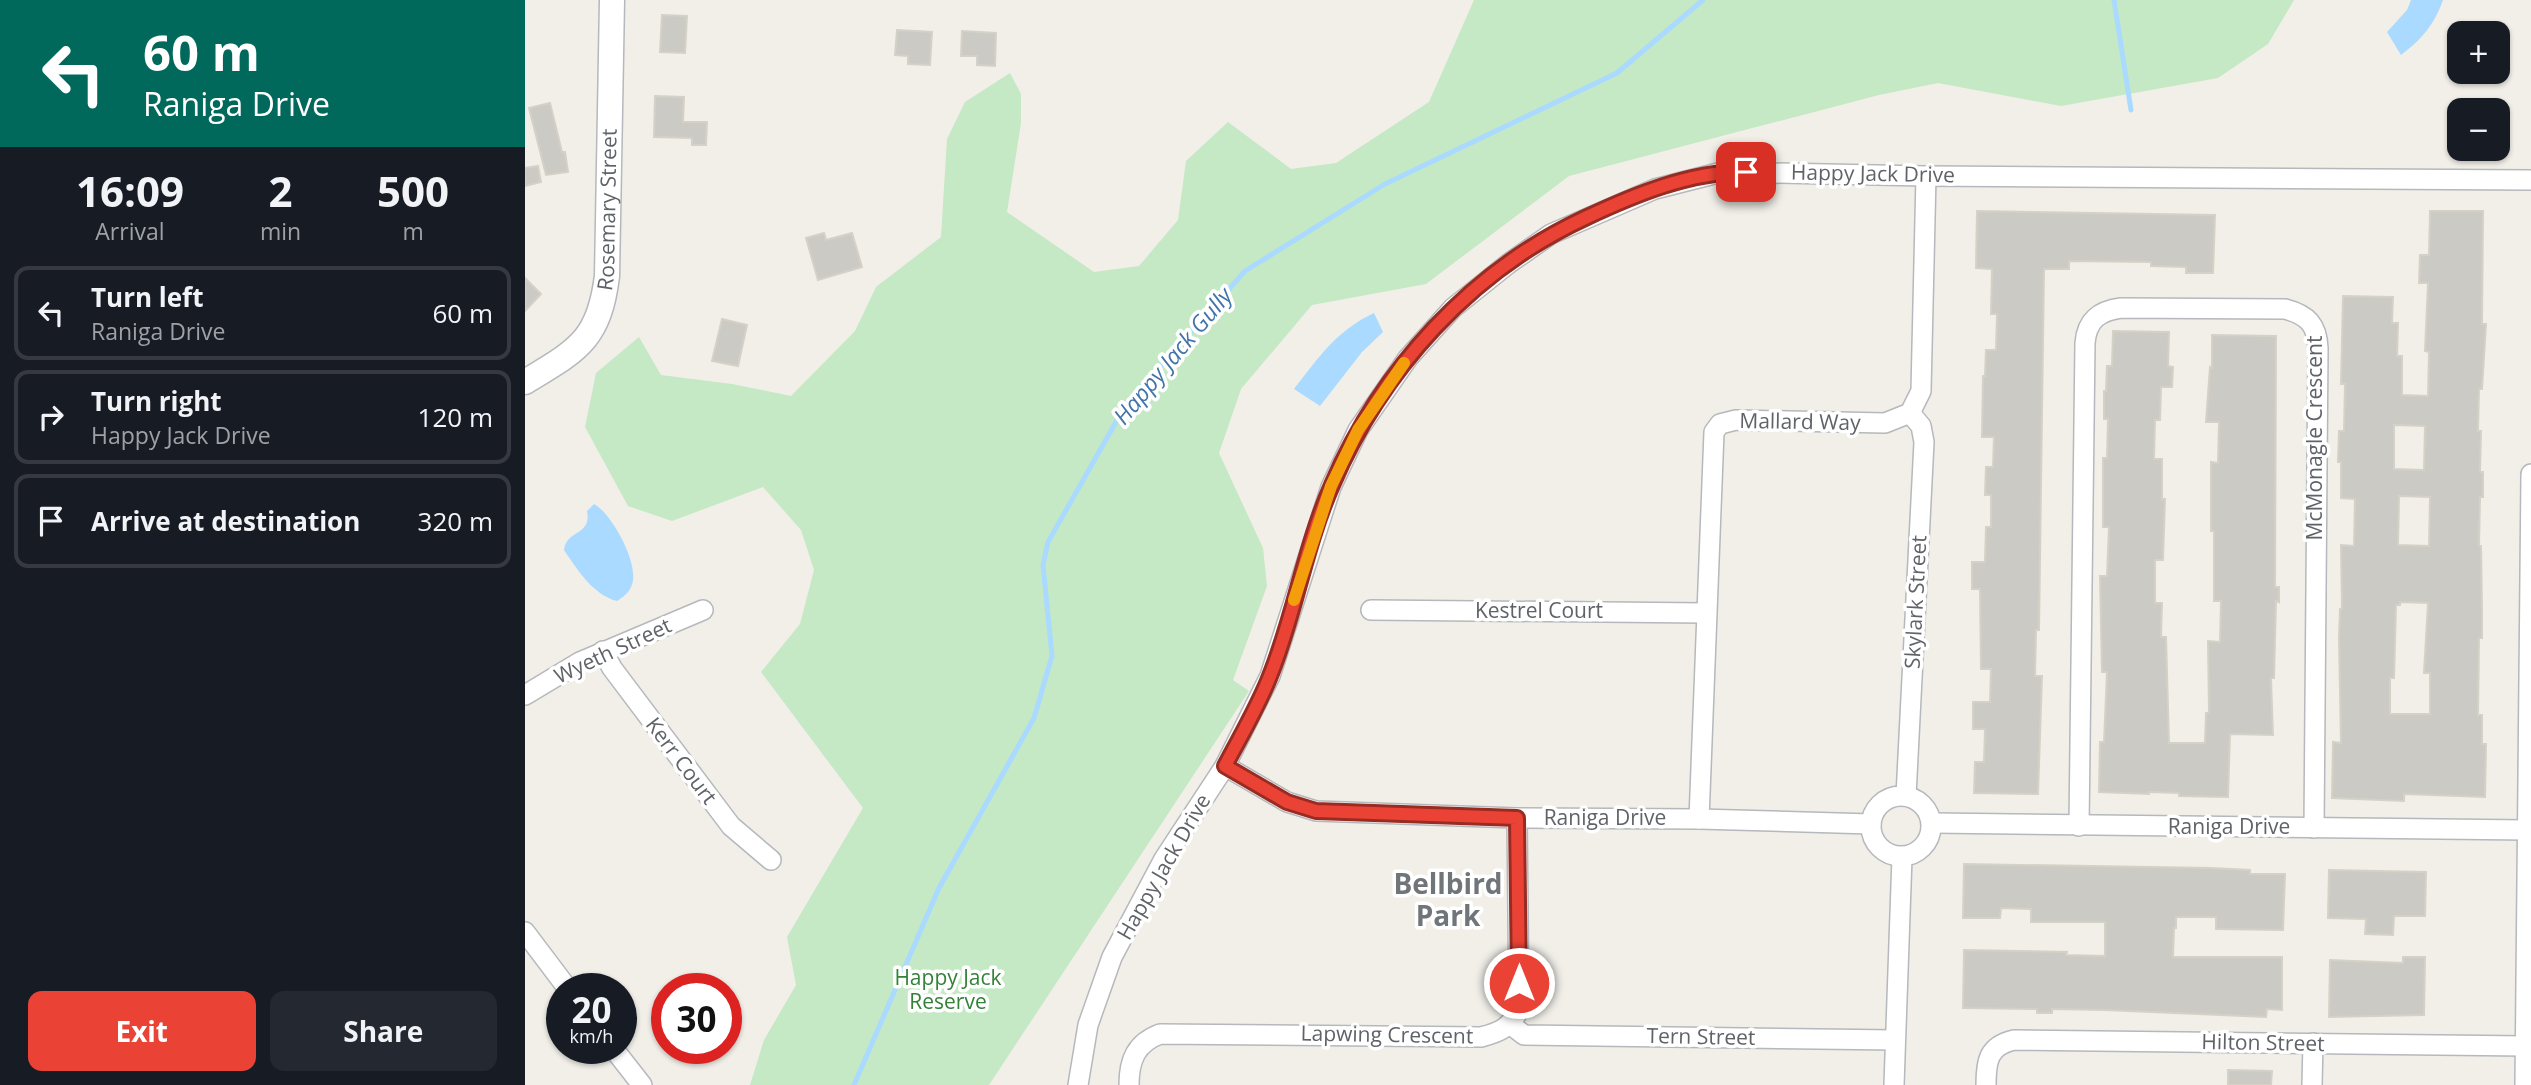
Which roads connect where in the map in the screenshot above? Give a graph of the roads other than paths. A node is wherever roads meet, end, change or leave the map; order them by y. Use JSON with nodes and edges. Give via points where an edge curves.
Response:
{"nodes":[{"id":1,"x":612,"y":0,"type":"edge"},
{"id":2,"x":1926,"y":176,"type":"junction"},
{"id":3,"x":2531,"y":180,"type":"edge"},
{"id":4,"x":525,"y":382,"type":"edge"},
{"id":5,"x":1909,"y":413,"type":"junction"},
{"id":6,"x":2531,"y":474,"type":"edge"},
{"id":7,"x":703,"y":610,"type":"dead end"},
{"id":8,"x":1371,"y":610,"type":"dead end"},
{"id":9,"x":1706,"y":613,"type":"junction"},
{"id":10,"x":603,"y":651,"type":"junction"},
{"id":11,"x":525,"y":695,"type":"edge"},
{"id":12,"x":1225,"y":766,"type":"junction"},
{"id":13,"x":1906,"y":796,"type":"junction"},
{"id":14,"x":1517,"y":818,"type":"junction"},
{"id":15,"x":1699,"y":819,"type":"junction"},
{"id":16,"x":1932,"y":823,"type":"junction"},
{"id":17,"x":1871,"y":824,"type":"junction"},
{"id":18,"x":2079,"y":826,"type":"junction"},
{"id":19,"x":2313,"y":828,"type":"junction"},
{"id":20,"x":2527,"y":831,"type":"junction"},
{"id":21,"x":1902,"y":857,"type":"junction"},
{"id":22,"x":771,"y":860,"type":"dead end"},
{"id":23,"x":525,"y":932,"type":"edge"},
{"id":24,"x":556,"y":973,"type":"edge"},
{"id":25,"x":1511,"y":1025,"type":"junction"},
{"id":26,"x":1895,"y":1040,"type":"junction"},
{"id":27,"x":2313,"y":1043,"type":"junction"},
{"id":28,"x":2525,"y":1046,"type":"junction"},
{"id":29,"x":626,"y":1064,"type":"edge"},
{"id":30,"x":642,"y":1085,"type":"edge"},
{"id":31,"x":1078,"y":1085,"type":"edge"},
{"id":32,"x":1129,"y":1085,"type":"edge"},
{"id":33,"x":1893,"y":1085,"type":"edge"},
{"id":34,"x":1986,"y":1085,"type":"edge"},
{"id":35,"x":2312,"y":1085,"type":"edge"},
{"id":36,"x":2525,"y":1085,"type":"edge"}],
"edges":[{"from":1,"to":4,"type":"street","name":"Rosemary Street","via":[[604,302],[584,342]]},
{"from":2,"to":3,"type":"street","name":"Happy Jack Drive"},
{"from":2,"to":5,"type":"street","via":[[1921,391]]},
{"from":2,"to":12,"type":"street","name":"Happy Jack Drive","via":[[1722,172],[1655,189],[1551,234],[1453,308],[1408,358],[1358,430],[1331,486],[1270,676]]},
{"from":5,"to":9,"type":"street","name":"Mallard Way","via":[[1885,423],[1736,420],[1720,424],[1713,442]]},
{"from":5,"to":13,"type":"street","name":"Skylark Street","via":[[1921,426],[1924,442]]},
{"from":6,"to":20,"type":"street"},
{"from":7,"to":10,"type":"street","name":"Wyeth Street"},
{"from":8,"to":9,"type":"street","name":"Kestrel Court"},
{"from":9,"to":15,"type":"street","name":"Mallard Way"},
{"from":10,"to":11,"type":"street","name":"Wyeth Street"},
{"from":10,"to":22,"type":"street","name":"Kerr Court","via":[[731,826]]},
{"from":12,"to":14,"type":"street","name":"Raniga Drive","via":[[1287,802],[1316,811]]},
{"from":12,"to":31,"type":"street","name":"Happy Jack Drive","via":[[1164,859],[1112,957],[1088,1025]]},
{"from":13,"to":16,"type":"street","via":[[1924,805]]},
{"from":13,"to":17,"type":"street","via":[[1887,799],[1873,814]]},
{"from":14,"to":15,"type":"street","name":"Raniga Drive"},
{"from":14,"to":25,"type":"street","via":[[1519,1010]]},
{"from":15,"to":17,"type":"street","name":"Raniga Drive"},
{"from":16,"to":18,"type":"street","name":"Raniga Drive"},
{"from":16,"to":21,"type":"street","via":[[1921,850]]},
{"from":17,"to":21,"type":"street","via":[[1876,844]]},
{"from":18,"to":19,"type":"street","name":"Raniga Drive"},
{"from":18,"to":19,"type":"street","name":"McMonagle Crescent","via":[[2088,327],[2097,315],[2120,308],[2285,309],[2315,326],[2318,348]]},
{"from":19,"to":20,"type":"street","name":"Raniga Drive"},
{"from":20,"to":28,"type":"street"},
{"from":21,"to":26,"type":"street"},
{"from":23,"to":24,"type":"street"},
{"from":25,"to":26,"type":"street","name":"Tern Street","via":[[1524,1035]]},
{"from":25,"to":32,"type":"street","name":"Lapwing Crescent","via":[[1481,1037],[1160,1034],[1147,1039],[1132,1058]]},
{"from":26,"to":33,"type":"street"},
{"from":27,"to":28,"type":"street","name":"Hilton Street"},
{"from":27,"to":34,"type":"street","name":"Hilton Street","via":[[2000,1043],[1990,1054]]},
{"from":27,"to":35,"type":"street"},
{"from":28,"to":36,"type":"street"},
{"from":29,"to":30,"type":"street"}]}
